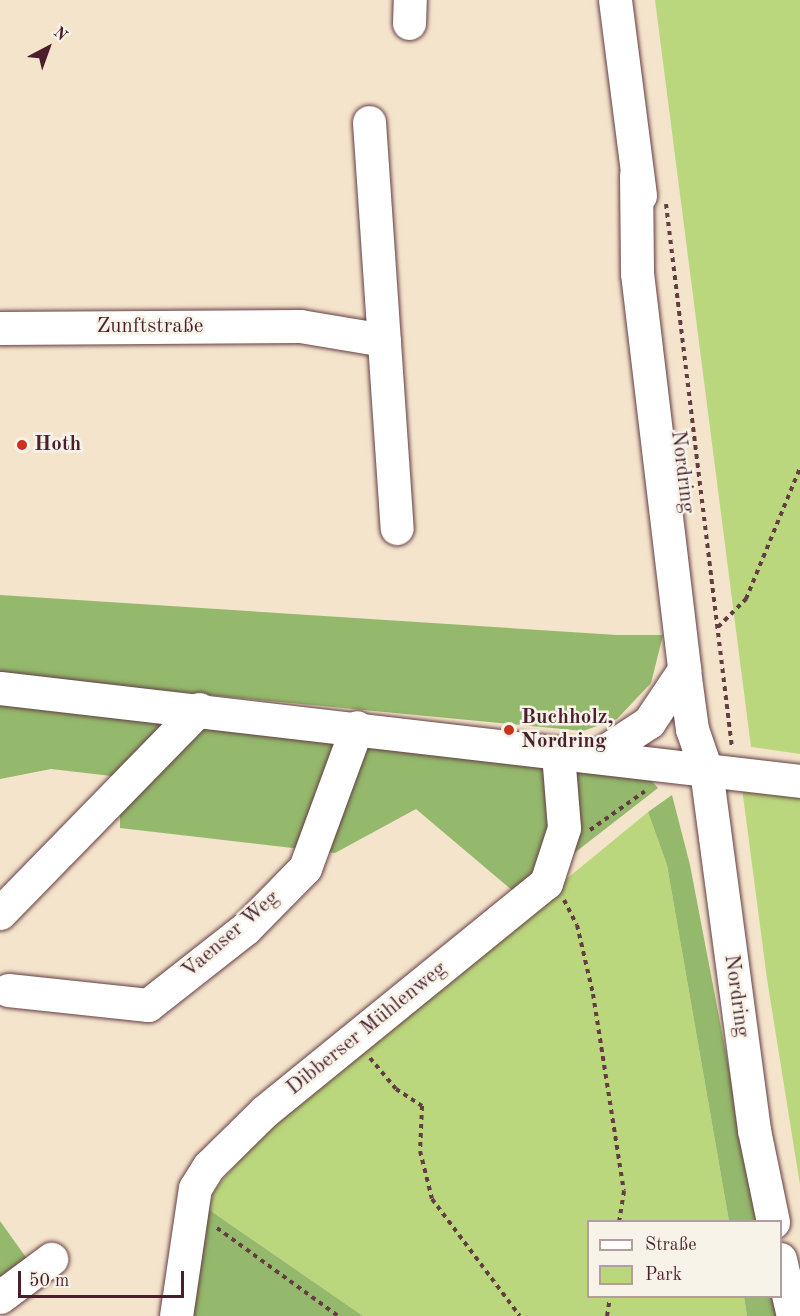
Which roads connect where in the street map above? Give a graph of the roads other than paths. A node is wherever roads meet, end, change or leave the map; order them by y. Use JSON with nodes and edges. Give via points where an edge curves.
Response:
{"nodes":[{"id":1,"x":615,"y":0,"type":"edge"},
{"id":2,"x":369,"y":122,"type":"dead end"},
{"id":3,"x":636,"y":175,"type":"junction"},
{"id":4,"x":0,"y":328,"type":"edge"},
{"id":5,"x":384,"y":340,"type":"junction"},
{"id":6,"x":397,"y":528,"type":"dead end"},
{"id":7,"x":684,"y":670,"type":"junction"},
{"id":8,"x":0,"y":688,"type":"edge"},
{"id":9,"x":199,"y":709,"type":"junction"},
{"id":10,"x":357,"y":727,"type":"junction"},
{"id":11,"x":558,"y":753,"type":"junction"},
{"id":12,"x":596,"y":757,"type":"junction"},
{"id":13,"x":720,"y":772,"type":"junction"},
{"id":14,"x":800,"y":781,"type":"edge"},
{"id":15,"x":0,"y":913,"type":"edge"},
{"id":16,"x":8,"y":990,"type":"dead end"},
{"id":17,"x":773,"y":1220,"type":"edge"},
{"id":18,"x":51,"y":1259,"type":"dead end"},
{"id":19,"x":782,"y":1268,"type":"edge"},
{"id":20,"x":0,"y":1297,"type":"edge"},
{"id":21,"x":177,"y":1316,"type":"edge"},
{"id":22,"x":793,"y":1316,"type":"edge"}],
"edges":[{"from":1,"to":3,"type":"street","name":"Nordring"},
{"from":2,"to":5,"type":"street"},
{"from":3,"to":7,"type":"street","name":"Nordring","via":[[637,273]]},
{"from":3,"to":13,"type":"street","name":"Nordring","via":[[657,270]]},
{"from":4,"to":5,"type":"street","name":"Zunftstraße","via":[[300,326]]},
{"from":5,"to":6,"type":"street"},
{"from":7,"to":12,"type":"street","via":[[649,722]]},
{"from":7,"to":13,"type":"street","name":"Nordring","via":[[692,729]]},
{"from":8,"to":9,"type":"street"},
{"from":9,"to":10,"type":"street"},
{"from":9,"to":15,"type":"street"},
{"from":10,"to":11,"type":"street"},
{"from":10,"to":16,"type":"street","name":"Vaenser Weg","via":[[305,868],[245,929],[148,1005]]},
{"from":11,"to":12,"type":"street"},
{"from":11,"to":21,"type":"street","name":"Dibberser Mühlenweg","via":[[564,828],[546,883],[227,1147],[195,1188]]},
{"from":12,"to":13,"type":"street"},
{"from":13,"to":14,"type":"street"},
{"from":13,"to":17,"type":"street","name":"Nordring","via":[[754,1130]]},
{"from":18,"to":20,"type":"street"},
{"from":19,"to":22,"type":"street"}]}
